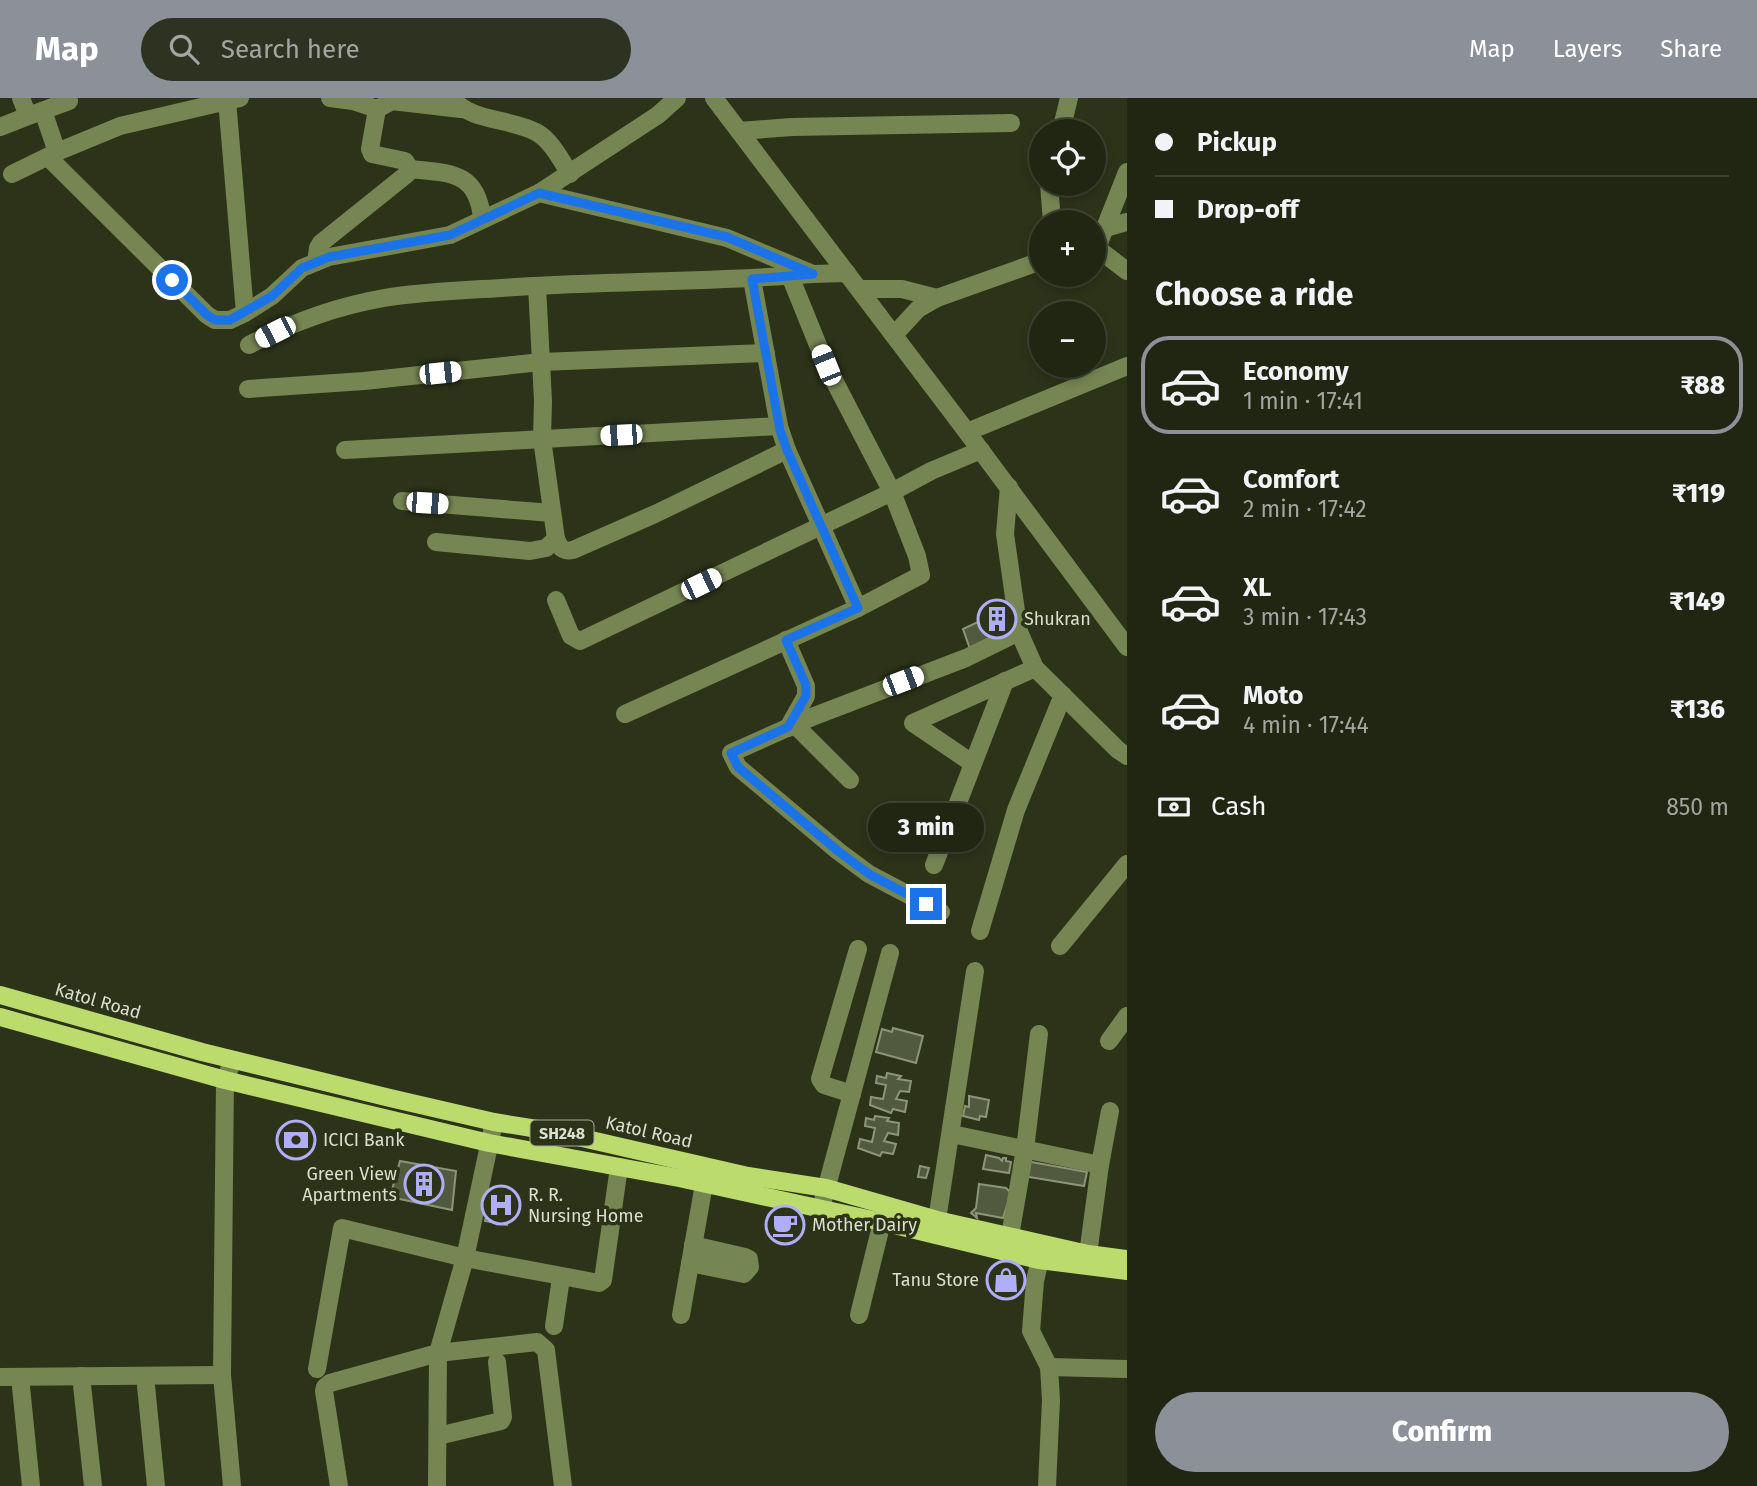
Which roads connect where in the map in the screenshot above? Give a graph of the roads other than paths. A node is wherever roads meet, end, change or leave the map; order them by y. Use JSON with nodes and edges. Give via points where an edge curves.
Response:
{"nodes":[{"id":1,"x":20,"y":98,"type":"edge"},
{"id":2,"x":330,"y":98,"type":"edge"},
{"id":3,"x":677,"y":98,"type":"edge"},
{"id":4,"x":714,"y":98,"type":"edge"},
{"id":5,"x":1068,"y":98,"type":"edge"},
{"id":6,"x":234,"y":99,"type":"edge"},
{"id":7,"x":69,"y":100,"type":"dead end"},
{"id":8,"x":456,"y":104,"type":"edge"},
{"id":9,"x":376,"y":109,"type":"junction"},
{"id":10,"x":35,"y":114,"type":"junction"},
{"id":11,"x":1064,"y":119,"type":"edge"},
{"id":12,"x":1011,"y":123,"type":"dead end"},
{"id":13,"x":0,"y":127,"type":"edge"},
{"id":14,"x":739,"y":131,"type":"junction"},
{"id":15,"x":52,"y":155,"type":"junction"},
{"id":16,"x":410,"y":169,"type":"junction"},
{"id":17,"x":1127,"y":172,"type":"edge"},
{"id":18,"x":12,"y":174,"type":"dead end"},
{"id":19,"x":570,"y":174,"type":"junction"},
{"id":20,"x":539,"y":193,"type":"junction"},
{"id":21,"x":482,"y":218,"type":"junction"},
{"id":22,"x":1127,"y":222,"type":"edge"},
{"id":23,"x":1106,"y":225,"type":"edge"},
{"id":24,"x":1106,"y":228,"type":"edge"},
{"id":25,"x":1106,"y":255,"type":"edge"},
{"id":26,"x":316,"y":262,"type":"junction"},
{"id":27,"x":1029,"y":265,"type":"edge"},
{"id":28,"x":1127,"y":271,"type":"edge"},
{"id":29,"x":847,"y":273,"type":"junction"},
{"id":30,"x":813,"y":274,"type":"junction"},
{"id":31,"x":790,"y":276,"type":"junction"},
{"id":32,"x":752,"y":279,"type":"junction"},
{"id":33,"x":537,"y":286,"type":"junction"},
{"id":34,"x":859,"y":289,"type":"junction"},
{"id":35,"x":937,"y":298,"type":"junction"},
{"id":36,"x":246,"y":313,"type":"junction"},
{"id":37,"x":894,"y":335,"type":"junction"},
{"id":38,"x":249,"y":345,"type":"dead end"},
{"id":39,"x":766,"y":353,"type":"junction"},
{"id":40,"x":541,"y":362,"type":"junction"},
{"id":41,"x":1127,"y":366,"type":"edge"},
{"id":42,"x":1127,"y":378,"type":"edge"},
{"id":43,"x":248,"y":389,"type":"dead end"},
{"id":44,"x":779,"y":426,"type":"junction"},
{"id":45,"x":542,"y":439,"type":"junction"},
{"id":46,"x":974,"y":440,"type":"junction"},
{"id":47,"x":345,"y":450,"type":"dead end"},
{"id":48,"x":787,"y":450,"type":"junction"},
{"id":49,"x":1009,"y":487,"type":"junction"},
{"id":50,"x":892,"y":492,"type":"junction"},
{"id":51,"x":402,"y":501,"type":"dead end"},
{"id":52,"x":552,"y":513,"type":"junction"},
{"id":53,"x":822,"y":526,"type":"junction"},
{"id":54,"x":556,"y":539,"type":"junction"},
{"id":55,"x":436,"y":542,"type":"dead end"},
{"id":56,"x":556,"y":600,"type":"dead end"},
{"id":57,"x":858,"y":608,"type":"junction"},
{"id":58,"x":1019,"y":632,"type":"junction"},
{"id":59,"x":786,"y":640,"type":"junction"},
{"id":60,"x":1127,"y":647,"type":"edge"},
{"id":61,"x":1035,"y":668,"type":"junction"},
{"id":62,"x":1005,"y":681,"type":"junction"},
{"id":63,"x":1063,"y":695,"type":"junction"},
{"id":64,"x":625,"y":714,"type":"dead end"},
{"id":65,"x":791,"y":726,"type":"junction"},
{"id":66,"x":1127,"y":756,"type":"edge"},
{"id":67,"x":972,"y":763,"type":"junction"},
{"id":68,"x":850,"y":780,"type":"dead end"},
{"id":69,"x":1127,"y":864,"type":"edge"},
{"id":70,"x":934,"y":865,"type":"dead end"},
{"id":71,"x":941,"y":912,"type":"dead end"},
{"id":72,"x":980,"y":931,"type":"dead end"},
{"id":73,"x":1060,"y":946,"type":"dead end"},
{"id":74,"x":858,"y":949,"type":"dead end"},
{"id":75,"x":890,"y":953,"type":"dead end"},
{"id":76,"x":975,"y":971,"type":"dead end"},
{"id":77,"x":0,"y":995,"type":"edge"},
{"id":78,"x":1127,"y":1016,"type":"edge"},
{"id":79,"x":0,"y":1017,"type":"edge"},
{"id":80,"x":1039,"y":1034,"type":"dead end"},
{"id":81,"x":1109,"y":1041,"type":"dead end"},
{"id":82,"x":233,"y":1060,"type":"junction"},
{"id":83,"x":225,"y":1080,"type":"junction"},
{"id":84,"x":852,"y":1094,"type":"junction"},
{"id":85,"x":1110,"y":1111,"type":"dead end"},
{"id":86,"x":494,"y":1122,"type":"junction"},
{"id":87,"x":952,"y":1134,"type":"junction"},
{"id":88,"x":489,"y":1143,"type":"junction"},
{"id":89,"x":1025,"y":1149,"type":"junction"},
{"id":90,"x":1100,"y":1164,"type":"junction"},
{"id":91,"x":619,"y":1167,"type":"junction"},
{"id":92,"x":704,"y":1184,"type":"junction"},
{"id":93,"x":826,"y":1188,"type":"junction"},
{"id":94,"x":821,"y":1208,"type":"junction"},
{"id":95,"x":937,"y":1220,"type":"junction"},
{"id":96,"x":881,"y":1222,"type":"junction"},
{"id":97,"x":1010,"y":1237,"type":"junction"},
{"id":98,"x":1041,"y":1252,"type":"junction"},
{"id":99,"x":1088,"y":1255,"type":"junction"},
{"id":100,"x":465,"y":1258,"type":"junction"},
{"id":101,"x":1127,"y":1259,"type":"edge"},
{"id":102,"x":1127,"y":1272,"type":"edge"},
{"id":103,"x":561,"y":1278,"type":"junction"},
{"id":104,"x":681,"y":1315,"type":"dead end"},
{"id":105,"x":859,"y":1315,"type":"dead end"},
{"id":106,"x":554,"y":1326,"type":"dead end"},
{"id":107,"x":438,"y":1353,"type":"junction"},
{"id":108,"x":497,"y":1362,"type":"dead end"},
{"id":109,"x":1049,"y":1367,"type":"junction"},
{"id":110,"x":317,"y":1369,"type":"dead end"},
{"id":111,"x":1127,"y":1369,"type":"edge"},
{"id":112,"x":222,"y":1375,"type":"junction"},
{"id":113,"x":80,"y":1376,"type":"junction"},
{"id":114,"x":145,"y":1376,"type":"junction"},
{"id":115,"x":0,"y":1377,"type":"edge"},
{"id":116,"x":20,"y":1377,"type":"junction"},
{"id":117,"x":438,"y":1436,"type":"junction"},
{"id":118,"x":31,"y":1486,"type":"edge"},
{"id":119,"x":93,"y":1486,"type":"edge"},
{"id":120,"x":156,"y":1486,"type":"edge"},
{"id":121,"x":232,"y":1486,"type":"edge"},
{"id":122,"x":339,"y":1486,"type":"edge"},
{"id":123,"x":437,"y":1486,"type":"edge"},
{"id":124,"x":563,"y":1486,"type":"edge"},
{"id":125,"x":1047,"y":1486,"type":"edge"}],
"edges":[{"from":1,"to":10,"type":"street"},
{"from":2,"to":9,"type":"street"},
{"from":3,"to":19,"type":"street"},
{"from":4,"to":14,"type":"street"},
{"from":5,"to":11,"type":"street"},
{"from":6,"to":15,"type":"street","via":[[120,126]]},
{"from":6,"to":36,"type":"street"},
{"from":7,"to":10,"type":"street"},
{"from":8,"to":9,"type":"street","via":[[391,101]]},
{"from":8,"to":19,"type":"street","via":[[537,132]]},
{"from":9,"to":16,"type":"street","via":[[372,154],[405,161]]},
{"from":10,"to":13,"type":"street"},
{"from":10,"to":15,"type":"street"},
{"from":12,"to":14,"type":"street"},
{"from":14,"to":29,"type":"street"},
{"from":15,"to":18,"type":"street"},
{"from":15,"to":36,"type":"street","via":[[207,315],[230,320]]},
{"from":16,"to":21,"type":"street","via":[[454,174],[465,180],[480,200]]},
{"from":16,"to":26,"type":"street","via":[[321,243]]},
{"from":17,"to":23,"type":"street"},
{"from":19,"to":20,"type":"street"},
{"from":20,"to":21,"type":"street"},
{"from":20,"to":30,"type":"street","via":[[727,237]]},
{"from":21,"to":26,"type":"street","via":[[450,235]]},
{"from":22,"to":24,"type":"street"},
{"from":25,"to":28,"type":"street"},
{"from":26,"to":36,"type":"street"},
{"from":27,"to":35,"type":"street"},
{"from":29,"to":30,"type":"street"},
{"from":29,"to":34,"type":"street"},
{"from":30,"to":31,"type":"street"},
{"from":31,"to":32,"type":"street"},
{"from":31,"to":50,"type":"street","via":[[826,365]]},
{"from":32,"to":33,"type":"street"},
{"from":32,"to":39,"type":"street"},
{"from":33,"to":38,"type":"street","via":[[384,298],[326,313]]},
{"from":33,"to":40,"type":"street"},
{"from":34,"to":35,"type":"street","via":[[902,289]]},
{"from":34,"to":37,"type":"street"},
{"from":35,"to":37,"type":"street","via":[[918,309]]},
{"from":37,"to":46,"type":"street"},
{"from":39,"to":40,"type":"street"},
{"from":39,"to":44,"type":"street"},
{"from":40,"to":43,"type":"street"},
{"from":40,"to":45,"type":"street"},
{"from":41,"to":46,"type":"street"},
{"from":42,"to":46,"type":"street"},
{"from":44,"to":45,"type":"street"},
{"from":44,"to":48,"type":"street"},
{"from":45,"to":47,"type":"street"},
{"from":45,"to":52,"type":"street"},
{"from":46,"to":49,"type":"street"},
{"from":46,"to":50,"type":"street"},
{"from":48,"to":53,"type":"street"},
{"from":48,"to":54,"type":"street","via":[[573,550],[561,548]]},
{"from":49,"to":58,"type":"street","via":[[1005,534]]},
{"from":49,"to":60,"type":"street"},
{"from":50,"to":53,"type":"street"},
{"from":50,"to":57,"type":"street","via":[[921,575]]},
{"from":51,"to":52,"type":"street"},
{"from":52,"to":54,"type":"street"},
{"from":53,"to":56,"type":"street","via":[[580,641],[571,636]]},
{"from":53,"to":57,"type":"street"},
{"from":54,"to":55,"type":"street","via":[[546,548],[530,551]]},
{"from":57,"to":59,"type":"street"},
{"from":58,"to":61,"type":"street"},
{"from":58,"to":65,"type":"street","via":[[966,658]]},
{"from":59,"to":64,"type":"street"},
{"from":59,"to":65,"type":"street","via":[[806,685],[806,696]]},
{"from":61,"to":62,"type":"street"},
{"from":61,"to":63,"type":"street"},
{"from":62,"to":67,"type":"street"},
{"from":62,"to":67,"type":"street","via":[[912,723]]},
{"from":63,"to":66,"type":"street"},
{"from":63,"to":72,"type":"street","via":[[1016,810]]},
{"from":65,"to":68,"type":"street"},
{"from":65,"to":71,"type":"street","via":[[731,753],[738,767],[869,874]]},
{"from":67,"to":70,"type":"street"},
{"from":69,"to":73,"type":"street"},
{"from":74,"to":84,"type":"street","via":[[820,1079],[824,1085]]},
{"from":75,"to":84,"type":"street"},
{"from":76,"to":87,"type":"street"},
{"from":77,"to":82,"type":"main road","name":"Katol Road","number":"SH248"},
{"from":78,"to":81,"type":"street"},
{"from":79,"to":83,"type":"main road","name":"Katol Road","number":"SH248"},
{"from":80,"to":89,"type":"street"},
{"from":82,"to":83,"type":"street"},
{"from":82,"to":86,"type":"main road","name":"Katol Road","number":"SH248"},
{"from":83,"to":88,"type":"main road","name":"Katol Road","number":"SH248"},
{"from":83,"to":112,"type":"street"},
{"from":84,"to":93,"type":"street"},
{"from":85,"to":90,"type":"street"},
{"from":86,"to":88,"type":"street"},
{"from":86,"to":93,"type":"main road","name":"Katol Road","number":"SH248"},
{"from":87,"to":89,"type":"street"},
{"from":87,"to":95,"type":"street"},
{"from":88,"to":91,"type":"main road","name":"Katol Road","number":"SH248"},
{"from":88,"to":100,"type":"street"},
{"from":89,"to":90,"type":"street"},
{"from":89,"to":97,"type":"street"},
{"from":90,"to":99,"type":"street"},
{"from":91,"to":92,"type":"main road","name":"Katol Road","number":"SH248"},
{"from":91,"to":103,"type":"street","via":[[603,1280]]},
{"from":92,"to":94,"type":"main road","name":"Katol Road","number":"SH248"},
{"from":92,"to":104,"type":"street"},
{"from":93,"to":94,"type":"street"},
{"from":93,"to":95,"type":"main road","name":"Katol Road","number":"SH248"},
{"from":94,"to":96,"type":"main road","name":"Katol Road","number":"SH248"},
{"from":95,"to":97,"type":"main road","name":"Katol Road","number":"SH248"},
{"from":96,"to":98,"type":"main road","name":"Katol Road","number":"SH248"},
{"from":96,"to":105,"type":"street"},
{"from":97,"to":98,"type":"main road","name":"Katol Road","number":"SH248"},
{"from":98,"to":99,"type":"main road","name":"Katol Road","number":"SH248"},
{"from":98,"to":102,"type":"main road","name":"Katol Road","number":"SH248"},
{"from":98,"to":109,"type":"street","via":[[1031,1331]]},
{"from":99,"to":101,"type":"main road","name":"Katol Road","number":"SH248"},
{"from":100,"to":103,"type":"street"},
{"from":100,"to":107,"type":"street"},
{"from":100,"to":110,"type":"street","via":[[342,1228]]},
{"from":103,"to":106,"type":"street"},
{"from":107,"to":117,"type":"street"},
{"from":107,"to":122,"type":"street","via":[[325,1387]]},
{"from":107,"to":124,"type":"street","via":[[537,1342],[545,1350]]},
{"from":108,"to":117,"type":"street","via":[[501,1421]]},
{"from":109,"to":111,"type":"street"},
{"from":109,"to":125,"type":"street"},
{"from":112,"to":114,"type":"street"},
{"from":112,"to":121,"type":"street"},
{"from":113,"to":114,"type":"street"},
{"from":113,"to":116,"type":"street"},
{"from":113,"to":119,"type":"street"},
{"from":114,"to":120,"type":"street"},
{"from":115,"to":116,"type":"street"},
{"from":116,"to":118,"type":"street"},
{"from":117,"to":123,"type":"street"}]}
